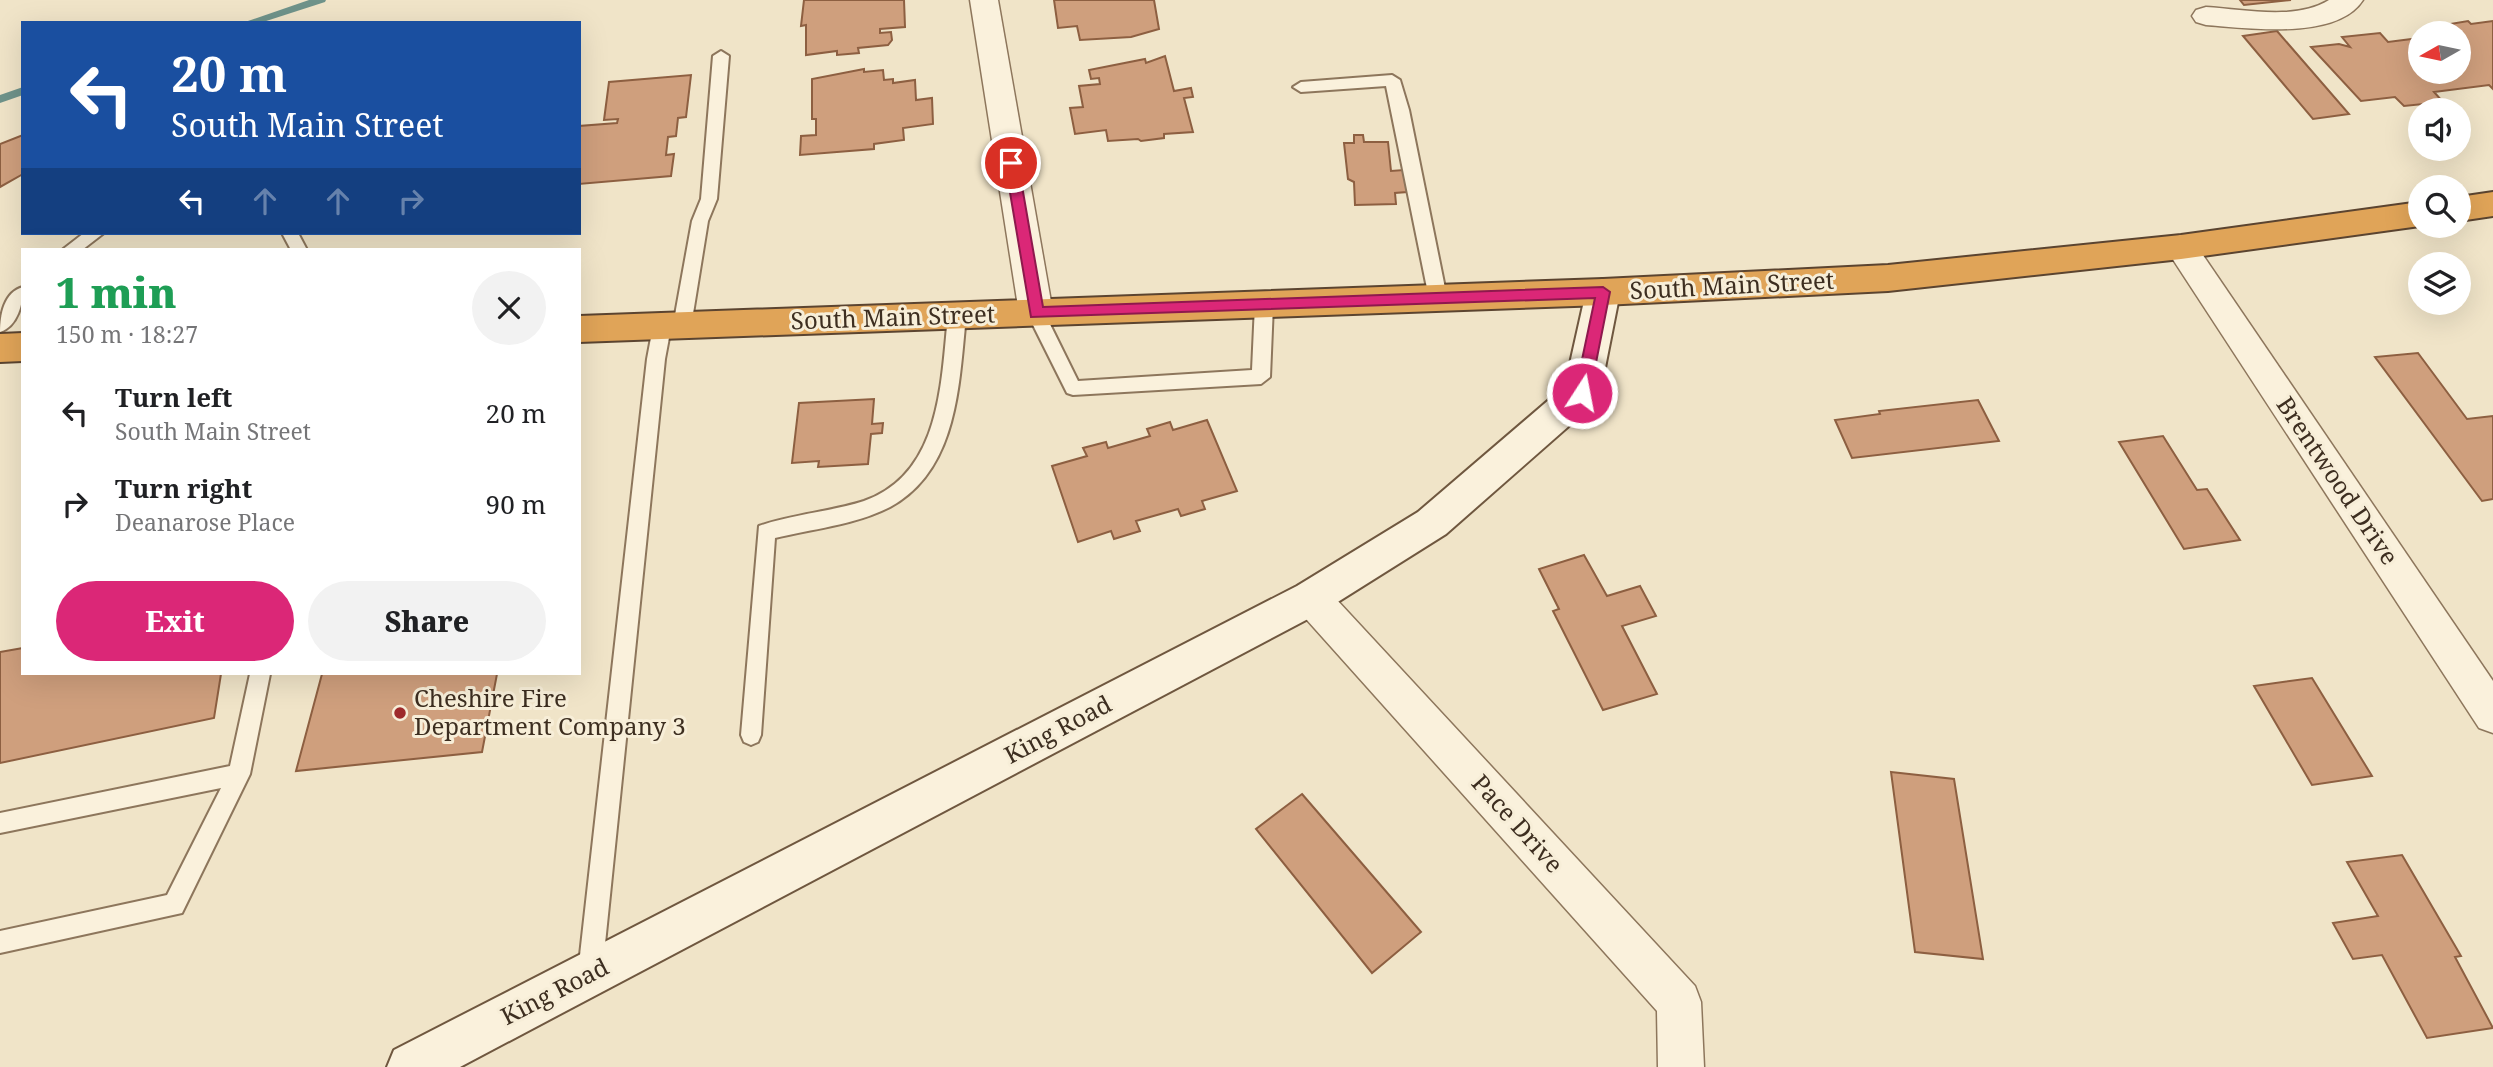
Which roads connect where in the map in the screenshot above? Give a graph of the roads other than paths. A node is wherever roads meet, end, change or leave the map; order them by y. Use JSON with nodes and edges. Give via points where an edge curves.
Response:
{"nodes":[{"id":1,"x":984,"y":0,"type":"edge"},
{"id":2,"x":2349,"y":0,"type":"edge"},
{"id":3,"x":2206,"y":16,"type":"dead end"},
{"id":4,"x":721,"y":56,"type":"dead end"},
{"id":5,"x":1301,"y":87,"type":"dead end"},
{"id":6,"x":2493,"y":204,"type":"edge"},
{"id":7,"x":2471,"y":207,"type":"edge"},
{"id":8,"x":2408,"y":216,"type":"edge"},
{"id":9,"x":93,"y":235,"type":"edge"},
{"id":10,"x":2181,"y":247,"type":"junction"},
{"id":11,"x":73,"y":248,"type":"edge"},
{"id":12,"x":1603,"y":292,"type":"junction"},
{"id":13,"x":21,"y":296,"type":"edge"},
{"id":14,"x":1438,"y":298,"type":"junction"},
{"id":15,"x":1264,"y":305,"type":"junction"},
{"id":16,"x":1036,"y":313,"type":"junction"},
{"id":17,"x":957,"y":316,"type":"junction"},
{"id":18,"x":0,"y":325,"type":"edge"},
{"id":19,"x":672,"y":326,"type":"junction"},
{"id":20,"x":581,"y":329,"type":"edge"},
{"id":21,"x":21,"y":347,"type":"edge"},
{"id":22,"x":0,"y":348,"type":"edge"},
{"id":23,"x":1311,"y":598,"type":"junction"},
{"id":24,"x":260,"y":675,"type":"edge"},
{"id":25,"x":2493,"y":715,"type":"edge"},
{"id":26,"x":751,"y":735,"type":"dead end"},
{"id":27,"x":239,"y":774,"type":"junction"},
{"id":28,"x":0,"y":823,"type":"edge"},
{"id":29,"x":0,"y":942,"type":"edge"},
{"id":30,"x":590,"y":974,"type":"junction"},
{"id":31,"x":411,"y":1067,"type":"edge"},
{"id":32,"x":1681,"y":1067,"type":"edge"}],
"edges":[{"from":1,"to":16,"type":"street"},
{"from":2,"to":3,"type":"street","via":[[2334,12],[2284,20]]},
{"from":4,"to":19,"type":"lane","via":[[709,199]]},
{"from":5,"to":14,"type":"lane","via":[[1392,80]]},
{"from":6,"to":7,"type":"highway"},
{"from":8,"to":10,"type":"highway","name":"South Main Street"},
{"from":9,"to":11,"type":"lane"},
{"from":10,"to":12,"type":"highway","name":"South Main Street","via":[[1888,278]]},
{"from":10,"to":25,"type":"street","name":"Brentwood Drive"},
{"from":12,"to":14,"type":"highway","name":"South Main Street"},
{"from":12,"to":23,"type":"street","name":"King Road","via":[[1582,393],[1432,523]]},
{"from":13,"to":18,"type":"lane"},
{"from":14,"to":15,"type":"highway","name":"South Main Street"},
{"from":15,"to":16,"type":"highway","name":"South Main Street"},
{"from":15,"to":16,"type":"lane","via":[[1261,377],[1073,388]]},
{"from":16,"to":17,"type":"highway","name":"South Main Street"},
{"from":17,"to":19,"type":"highway","name":"South Main Street"},
{"from":17,"to":26,"type":"lane","via":[[944,421],[929,461],[904,487],[882,501],[766,532]]},
{"from":19,"to":20,"type":"highway","name":"South Main Street"},
{"from":19,"to":30,"type":"lane","via":[[653,387]]},
{"from":21,"to":22,"type":"highway"},
{"from":23,"to":30,"type":"street","name":"King Road"},
{"from":23,"to":32,"type":"street","name":"Pace Drive","via":[[1679,1002]]},
{"from":24,"to":27,"type":"lane"},
{"from":27,"to":28,"type":"lane"},
{"from":27,"to":29,"type":"lane","via":[[174,905]]},
{"from":30,"to":31,"type":"street","name":"King Road"}]}
